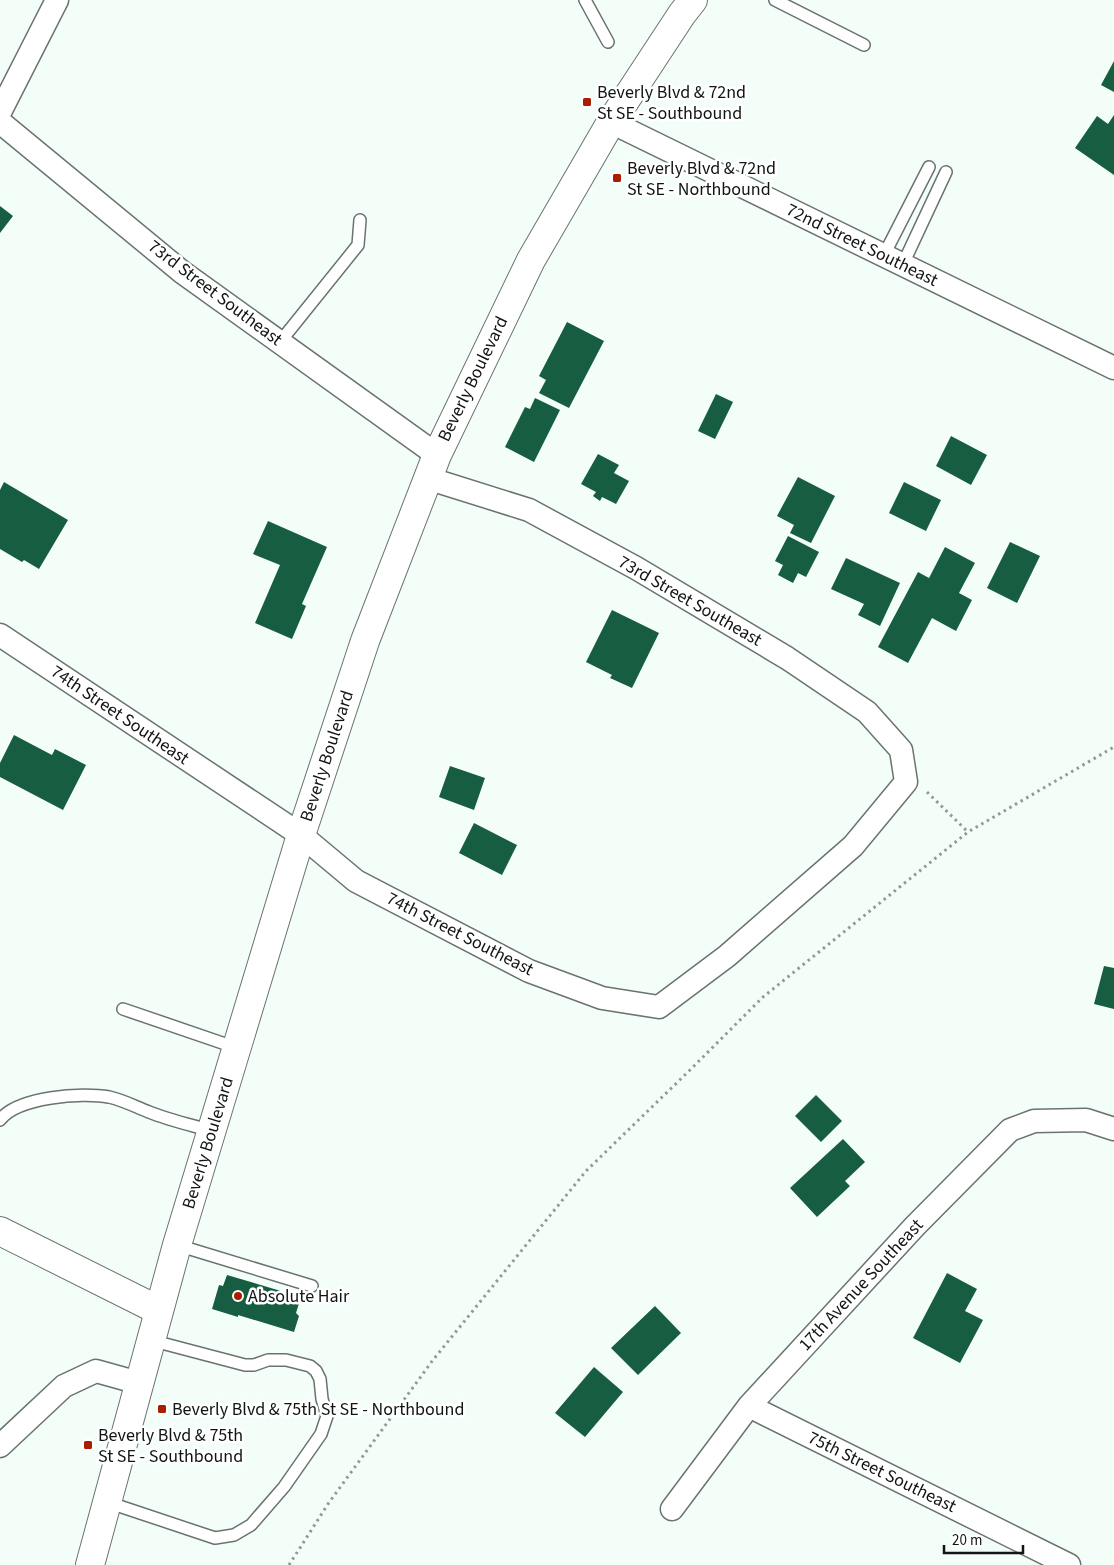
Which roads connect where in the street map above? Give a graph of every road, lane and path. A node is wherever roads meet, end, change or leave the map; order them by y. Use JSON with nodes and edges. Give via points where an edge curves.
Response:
{"nodes":[{"id":1,"x":57,"y":0,"type":"edge"},
{"id":2,"x":585,"y":0,"type":"edge"},
{"id":3,"x":693,"y":0,"type":"edge"},
{"id":4,"x":775,"y":0,"type":"edge"},
{"id":5,"x":608,"y":42,"type":"dead end"},
{"id":6,"x":864,"y":45,"type":"dead end"},
{"id":7,"x":0,"y":112,"type":"edge"},
{"id":8,"x":0,"y":122,"type":"edge"},
{"id":9,"x":610,"y":122,"type":"junction"},
{"id":10,"x":928,"y":167,"type":"dead end"},
{"id":11,"x":946,"y":172,"type":"dead end"},
{"id":12,"x":360,"y":220,"type":"dead end"},
{"id":13,"x":894,"y":260,"type":"junction"},
{"id":14,"x":280,"y":342,"type":"junction"},
{"id":15,"x":1114,"y":368,"type":"edge"},
{"id":16,"x":432,"y":466,"type":"junction"},
{"id":17,"x":0,"y":636,"type":"edge"},
{"id":18,"x":1114,"y":747,"type":"edge"},
{"id":19,"x":906,"y":782,"type":"junction"},
{"id":20,"x":968,"y":832,"type":"junction"},
{"id":21,"x":301,"y":835,"type":"junction"},
{"id":22,"x":122,"y":1008,"type":"dead end"},
{"id":23,"x":236,"y":1048,"type":"junction"},
{"id":24,"x":0,"y":1120,"type":"edge"},
{"id":25,"x":1114,"y":1129,"type":"edge"},
{"id":26,"x":212,"y":1131,"type":"junction"},
{"id":27,"x":0,"y":1231,"type":"edge"},
{"id":28,"x":177,"y":1245,"type":"junction"},
{"id":29,"x":312,"y":1286,"type":"dead end"},
{"id":30,"x":158,"y":1310,"type":"junction"},
{"id":31,"x":150,"y":1340,"type":"junction"},
{"id":32,"x":140,"y":1383,"type":"junction"},
{"id":33,"x":749,"y":1406,"type":"junction"},
{"id":34,"x":0,"y":1446,"type":"edge"},
{"id":35,"x":107,"y":1502,"type":"junction"},
{"id":36,"x":672,"y":1509,"type":"dead end"},
{"id":37,"x":90,"y":1565,"type":"edge"},
{"id":38,"x":289,"y":1565,"type":"edge"},
{"id":39,"x":1069,"y":1565,"type":"edge"}],
"edges":[{"from":1,"to":7,"type":"street"},
{"from":2,"to":5,"type":"lane"},
{"from":3,"to":9,"type":"main road","name":"Beverly Boulevard"},
{"from":4,"to":6,"type":"lane"},
{"from":8,"to":14,"type":"street","name":"73rd Street Southeast","via":[[182,272]]},
{"from":9,"to":13,"type":"street","name":"72nd Street Southeast"},
{"from":9,"to":16,"type":"main road","name":"Beverly Boulevard","via":[[531,260]]},
{"from":10,"to":13,"type":"lane"},
{"from":11,"to":13,"type":"lane"},
{"from":12,"to":14,"type":"lane","via":[[358,245]]},
{"from":13,"to":15,"type":"street","name":"72nd Street Southeast"},
{"from":14,"to":16,"type":"street","name":"73rd Street Southeast"},
{"from":16,"to":19,"type":"street","name":"73rd Street Southeast","via":[[528,510],[636,568],[787,658],[868,712],[901,750]]},
{"from":16,"to":21,"type":"main road","name":"Beverly Boulevard","via":[[365,641]]},
{"from":17,"to":21,"type":"street","name":"74th Street Southeast"},
{"from":18,"to":20,"type":"path"},
{"from":19,"to":20,"type":"path","via":[[928,793]]},
{"from":19,"to":21,"type":"street","name":"74th Street Southeast","via":[[854,846],[727,956],[659,1007],[602,998],[529,971],[356,881]]},
{"from":20,"to":38,"type":"path","via":[[763,997],[586,1171],[433,1360],[328,1504]]},
{"from":21,"to":23,"type":"main road","name":"Beverly Boulevard"},
{"from":22,"to":23,"type":"lane"},
{"from":23,"to":26,"type":"main road","name":"Beverly Boulevard"},
{"from":24,"to":26,"type":"lane","via":[[16,1106],[34,1101],[95,1096]]},
{"from":25,"to":33,"type":"street","name":"17th Avenue Southeast","via":[[1086,1120],[1034,1121],[1010,1130],[915,1226]]},
{"from":26,"to":28,"type":"main road","name":"Beverly Boulevard"},
{"from":27,"to":30,"type":"main road"},
{"from":28,"to":29,"type":"lane"},
{"from":28,"to":30,"type":"main road","name":"Beverly Boulevard"},
{"from":30,"to":31,"type":"main road","name":"Beverly Boulevard"},
{"from":31,"to":32,"type":"main road","name":"Beverly Boulevard"},
{"from":31,"to":35,"type":"lane","via":[[245,1365],[286,1360],[310,1366],[320,1379],[327,1416],[321,1434],[284,1487],[251,1525],[234,1535],[215,1538]]},
{"from":32,"to":34,"type":"street","via":[[96,1372],[64,1386]]},
{"from":32,"to":35,"type":"main road","name":"Beverly Boulevard"},
{"from":33,"to":36,"type":"street","name":"17th Avenue Southeast"},
{"from":33,"to":39,"type":"street","name":"75th Street Southeast"},
{"from":35,"to":37,"type":"main road","name":"Beverly Boulevard"}]}
